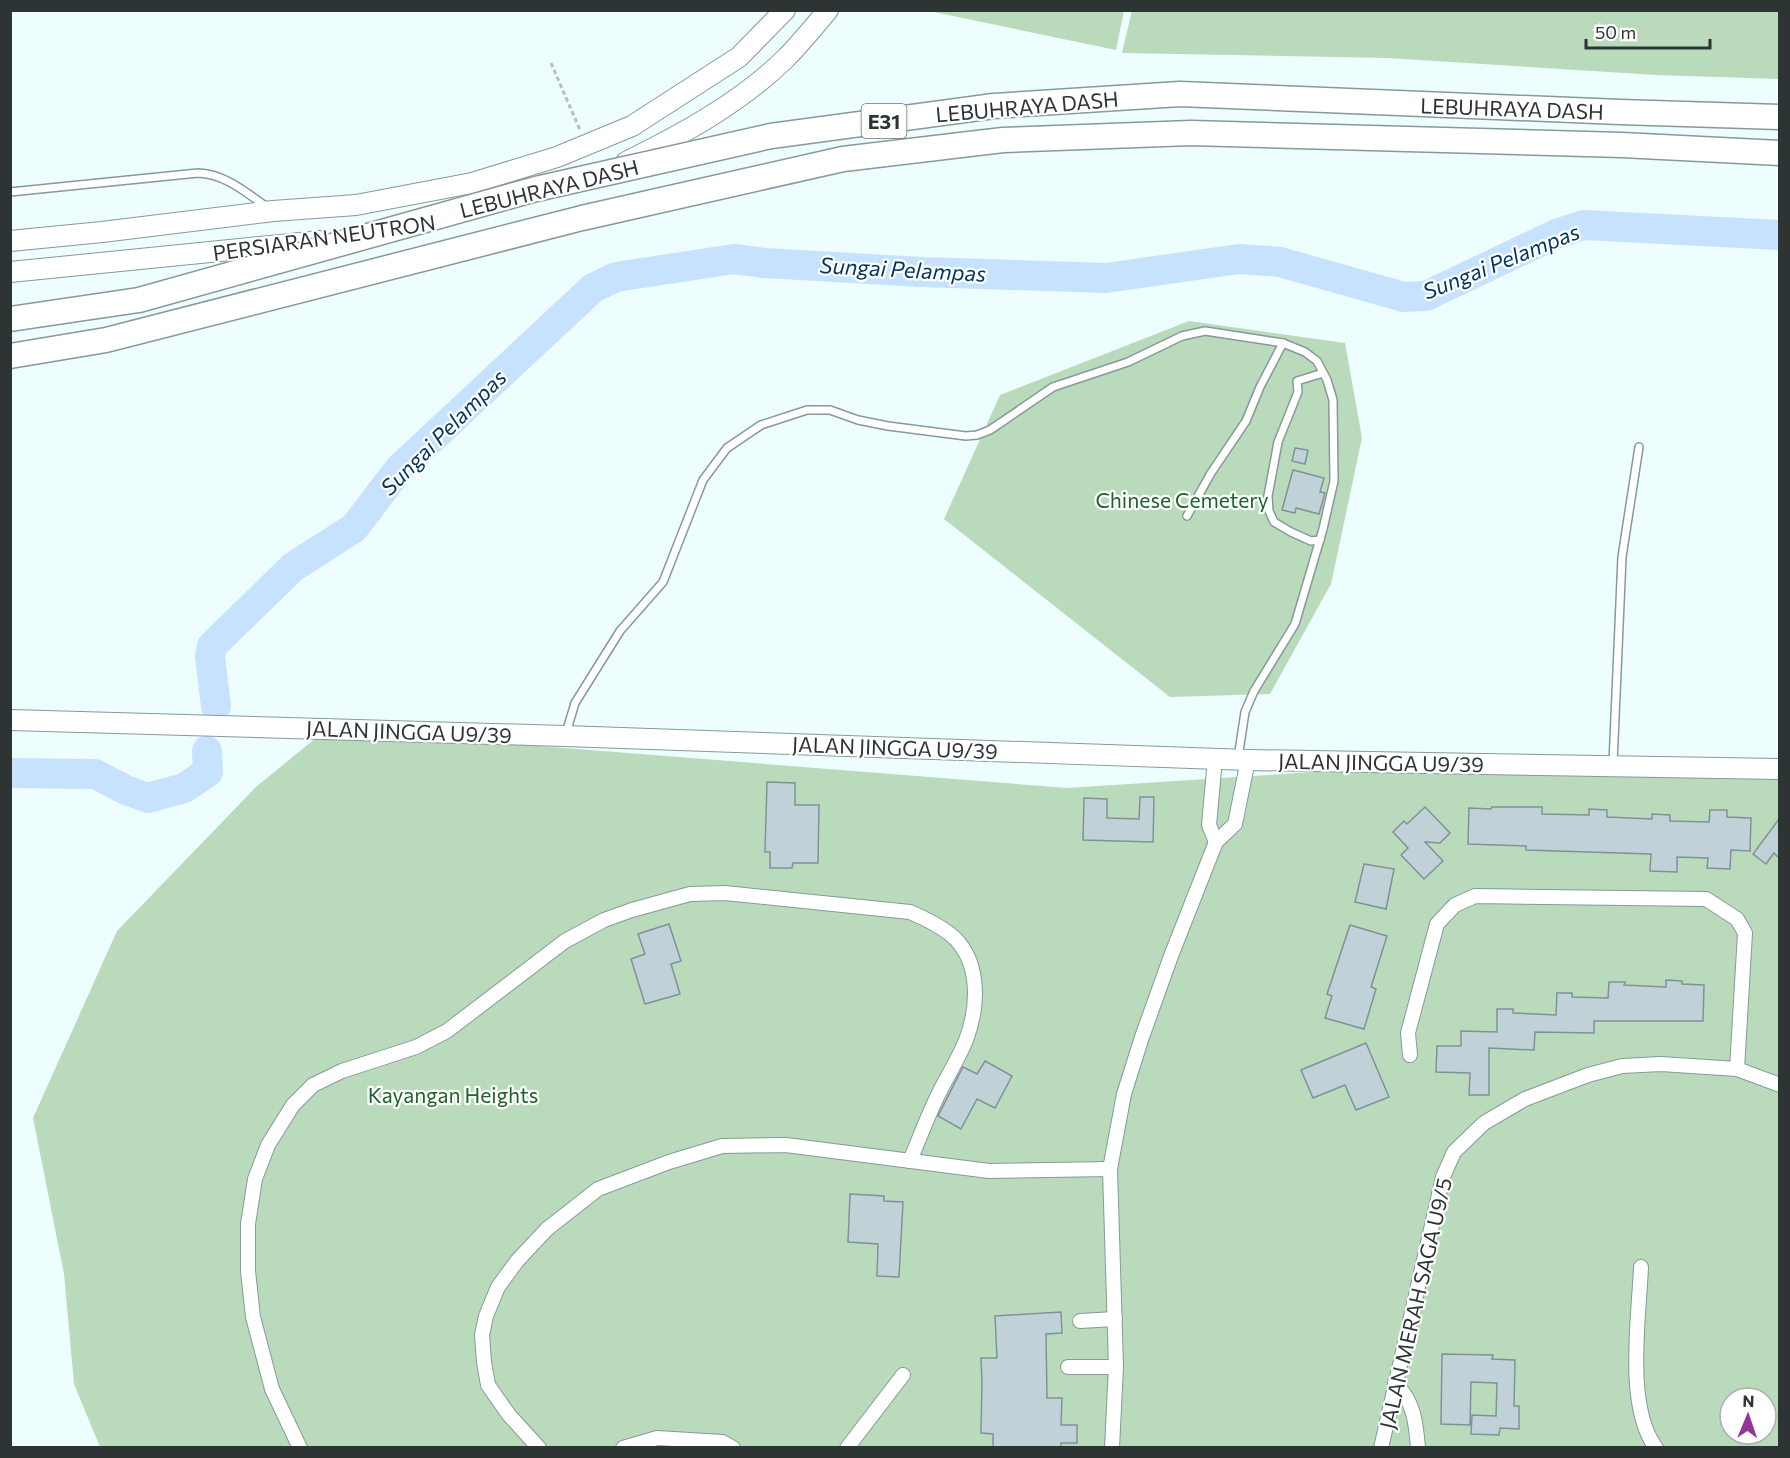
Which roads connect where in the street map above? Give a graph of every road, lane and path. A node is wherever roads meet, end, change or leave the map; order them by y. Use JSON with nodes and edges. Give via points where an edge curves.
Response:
{"nodes":[{"id":1,"x":785,"y":10,"type":"edge"},
{"id":2,"x":828,"y":10,"type":"edge"},
{"id":3,"x":551,"y":63,"type":"dead end"},
{"id":4,"x":1779,"y":117,"type":"edge"},
{"id":5,"x":586,"y":144,"type":"junction"},
{"id":6,"x":1779,"y":153,"type":"edge"},
{"id":7,"x":10,"y":192,"type":"edge"},
{"id":8,"x":273,"y":211,"type":"junction"},
{"id":9,"x":10,"y":241,"type":"edge"},
{"id":10,"x":10,"y":272,"type":"edge"},
{"id":11,"x":10,"y":319,"type":"edge"},
{"id":12,"x":1283,"y":343,"type":"junction"},
{"id":13,"x":10,"y":356,"type":"edge"},
{"id":14,"x":1323,"y":373,"type":"junction"},
{"id":15,"x":1639,"y":447,"type":"dead end"},
{"id":16,"x":1186,"y":516,"type":"dead end"},
{"id":17,"x":1320,"y":540,"type":"junction"},
{"id":18,"x":10,"y":720,"type":"edge"},
{"id":19,"x":565,"y":736,"type":"junction"},
{"id":20,"x":1215,"y":759,"type":"junction"},
{"id":21,"x":1243,"y":760,"type":"junction"},
{"id":22,"x":1613,"y":766,"type":"junction"},
{"id":23,"x":1779,"y":769,"type":"edge"},
{"id":24,"x":1216,"y":842,"type":"junction"},
{"id":25,"x":1410,"y":1055,"type":"dead end"},
{"id":26,"x":1737,"y":1069,"type":"junction"},
{"id":27,"x":1779,"y":1085,"type":"edge"},
{"id":28,"x":910,"y":1161,"type":"junction"},
{"id":29,"x":1110,"y":1169,"type":"junction"},
{"id":30,"x":1641,"y":1267,"type":"dead end"},
{"id":31,"x":1115,"y":1319,"type":"junction"},
{"id":32,"x":1080,"y":1321,"type":"dead end"},
{"id":33,"x":1068,"y":1367,"type":"dead end"},
{"id":34,"x":1116,"y":1367,"type":"junction"},
{"id":35,"x":903,"y":1375,"type":"dead end"},
{"id":36,"x":1395,"y":1383,"type":"junction"},
{"id":37,"x":300,"y":1448,"type":"edge"},
{"id":38,"x":539,"y":1448,"type":"edge"},
{"id":39,"x":623,"y":1448,"type":"edge"},
{"id":40,"x":733,"y":1448,"type":"edge"},
{"id":41,"x":847,"y":1448,"type":"edge"},
{"id":42,"x":1112,"y":1448,"type":"edge"},
{"id":43,"x":1381,"y":1448,"type":"edge"},
{"id":44,"x":1418,"y":1448,"type":"edge"},
{"id":45,"x":1656,"y":1448,"type":"edge"}],
"edges":[{"from":1,"to":5,"type":"street","name":"PERSIARAN NEUTRON","via":[[739,57],[632,126]]},
{"from":2,"to":10,"type":"street","name":"PERSIARAN NEUTRON","via":[[785,59],[747,92],[668,142],[581,185],[471,217],[358,237]]},
{"from":3,"to":5,"type":"path"},
{"from":4,"to":11,"type":"highway","name":"LEBUHRAYA DASH","number":"E31","bridge":true,"via":[[1180,94],[994,106],[771,136],[536,189],[139,300]]},
{"from":5,"to":8,"type":"street","name":"PERSIARAN NEUTRON","via":[[472,183],[357,205]]},
{"from":6,"to":13,"type":"highway","name":"LEBUHRAYA DASH","number":"E31","via":[[1191,133],[1003,140],[843,159],[582,218],[106,340]]},
{"from":7,"to":8,"type":"lane","via":[[212,173]]},
{"from":8,"to":9,"type":"street","name":"PERSIARAN NEUTRON"},
{"from":12,"to":14,"type":"lane","via":[[1305,352]]},
{"from":12,"to":16,"type":"lane","via":[[1246,422]]},
{"from":12,"to":19,"type":"lane","via":[[1205,331],[1182,336],[1128,362],[1053,387],[977,435],[888,426],[830,410],[807,410],[761,425],[726,448],[704,480],[663,582],[620,631],[575,703]]},
{"from":14,"to":17,"type":"lane","via":[[1333,400],[1334,481]]},
{"from":14,"to":17,"type":"lane","via":[[1297,381],[1298,392],[1278,442],[1268,495],[1274,522],[1311,541]]},
{"from":15,"to":22,"type":"lane","via":[[1623,557]]},
{"from":17,"to":21,"type":"lane","via":[[1295,624],[1245,712]]},
{"from":18,"to":19,"type":"street","name":"JALAN JINGGA U9/39"},
{"from":19,"to":20,"type":"street","name":"JALAN JINGGA U9/39"},
{"from":20,"to":21,"type":"street","name":"JALAN JINGGA U9/39"},
{"from":20,"to":24,"type":"street","via":[[1209,825]]},
{"from":21,"to":22,"type":"street","name":"JALAN JINGGA U9/39"},
{"from":21,"to":24,"type":"street","via":[[1235,824]]},
{"from":22,"to":23,"type":"street","name":"JALAN JINGGA U9/39"},
{"from":24,"to":29,"type":"street","via":[[1135,1060],[1124,1094]]},
{"from":25,"to":26,"type":"street","via":[[1408,1033],[1437,924],[1455,905],[1475,896],[1706,899],[1737,919],[1745,933]]},
{"from":26,"to":27,"type":"street","name":"JALAN MERAH SAGA U9/5"},
{"from":26,"to":36,"type":"street","name":"JALAN MERAH SAGA U9/5","via":[[1662,1064],[1622,1066],[1526,1099],[1484,1123],[1454,1152],[1443,1177]]},
{"from":28,"to":29,"type":"street","via":[[989,1171]]},
{"from":28,"to":37,"type":"street","via":[[973,1019],[973,969],[952,936],[910,912],[724,893],[690,894],[604,920],[565,941],[447,1031],[416,1047],[342,1071],[313,1085],[293,1105],[268,1145],[255,1179],[248,1224],[249,1282],[253,1317],[272,1389]]},
{"from":28,"to":38,"type":"street","via":[[786,1145],[722,1146],[598,1189],[517,1261],[498,1287],[486,1316],[482,1335],[488,1385]]},
{"from":29,"to":31,"type":"street"},
{"from":30,"to":45,"type":"street","via":[[1637,1392],[1642,1418]]},
{"from":31,"to":32,"type":"street"},
{"from":31,"to":34,"type":"street"},
{"from":33,"to":34,"type":"street"},
{"from":34,"to":42,"type":"street"},
{"from":35,"to":41,"type":"street"},
{"from":36,"to":43,"type":"street","name":"JALAN MERAH SAGA U9/5"},
{"from":36,"to":44,"type":"street","via":[[1410,1402]]},
{"from":39,"to":40,"type":"street","via":[[657,1438],[722,1442]]}]}
